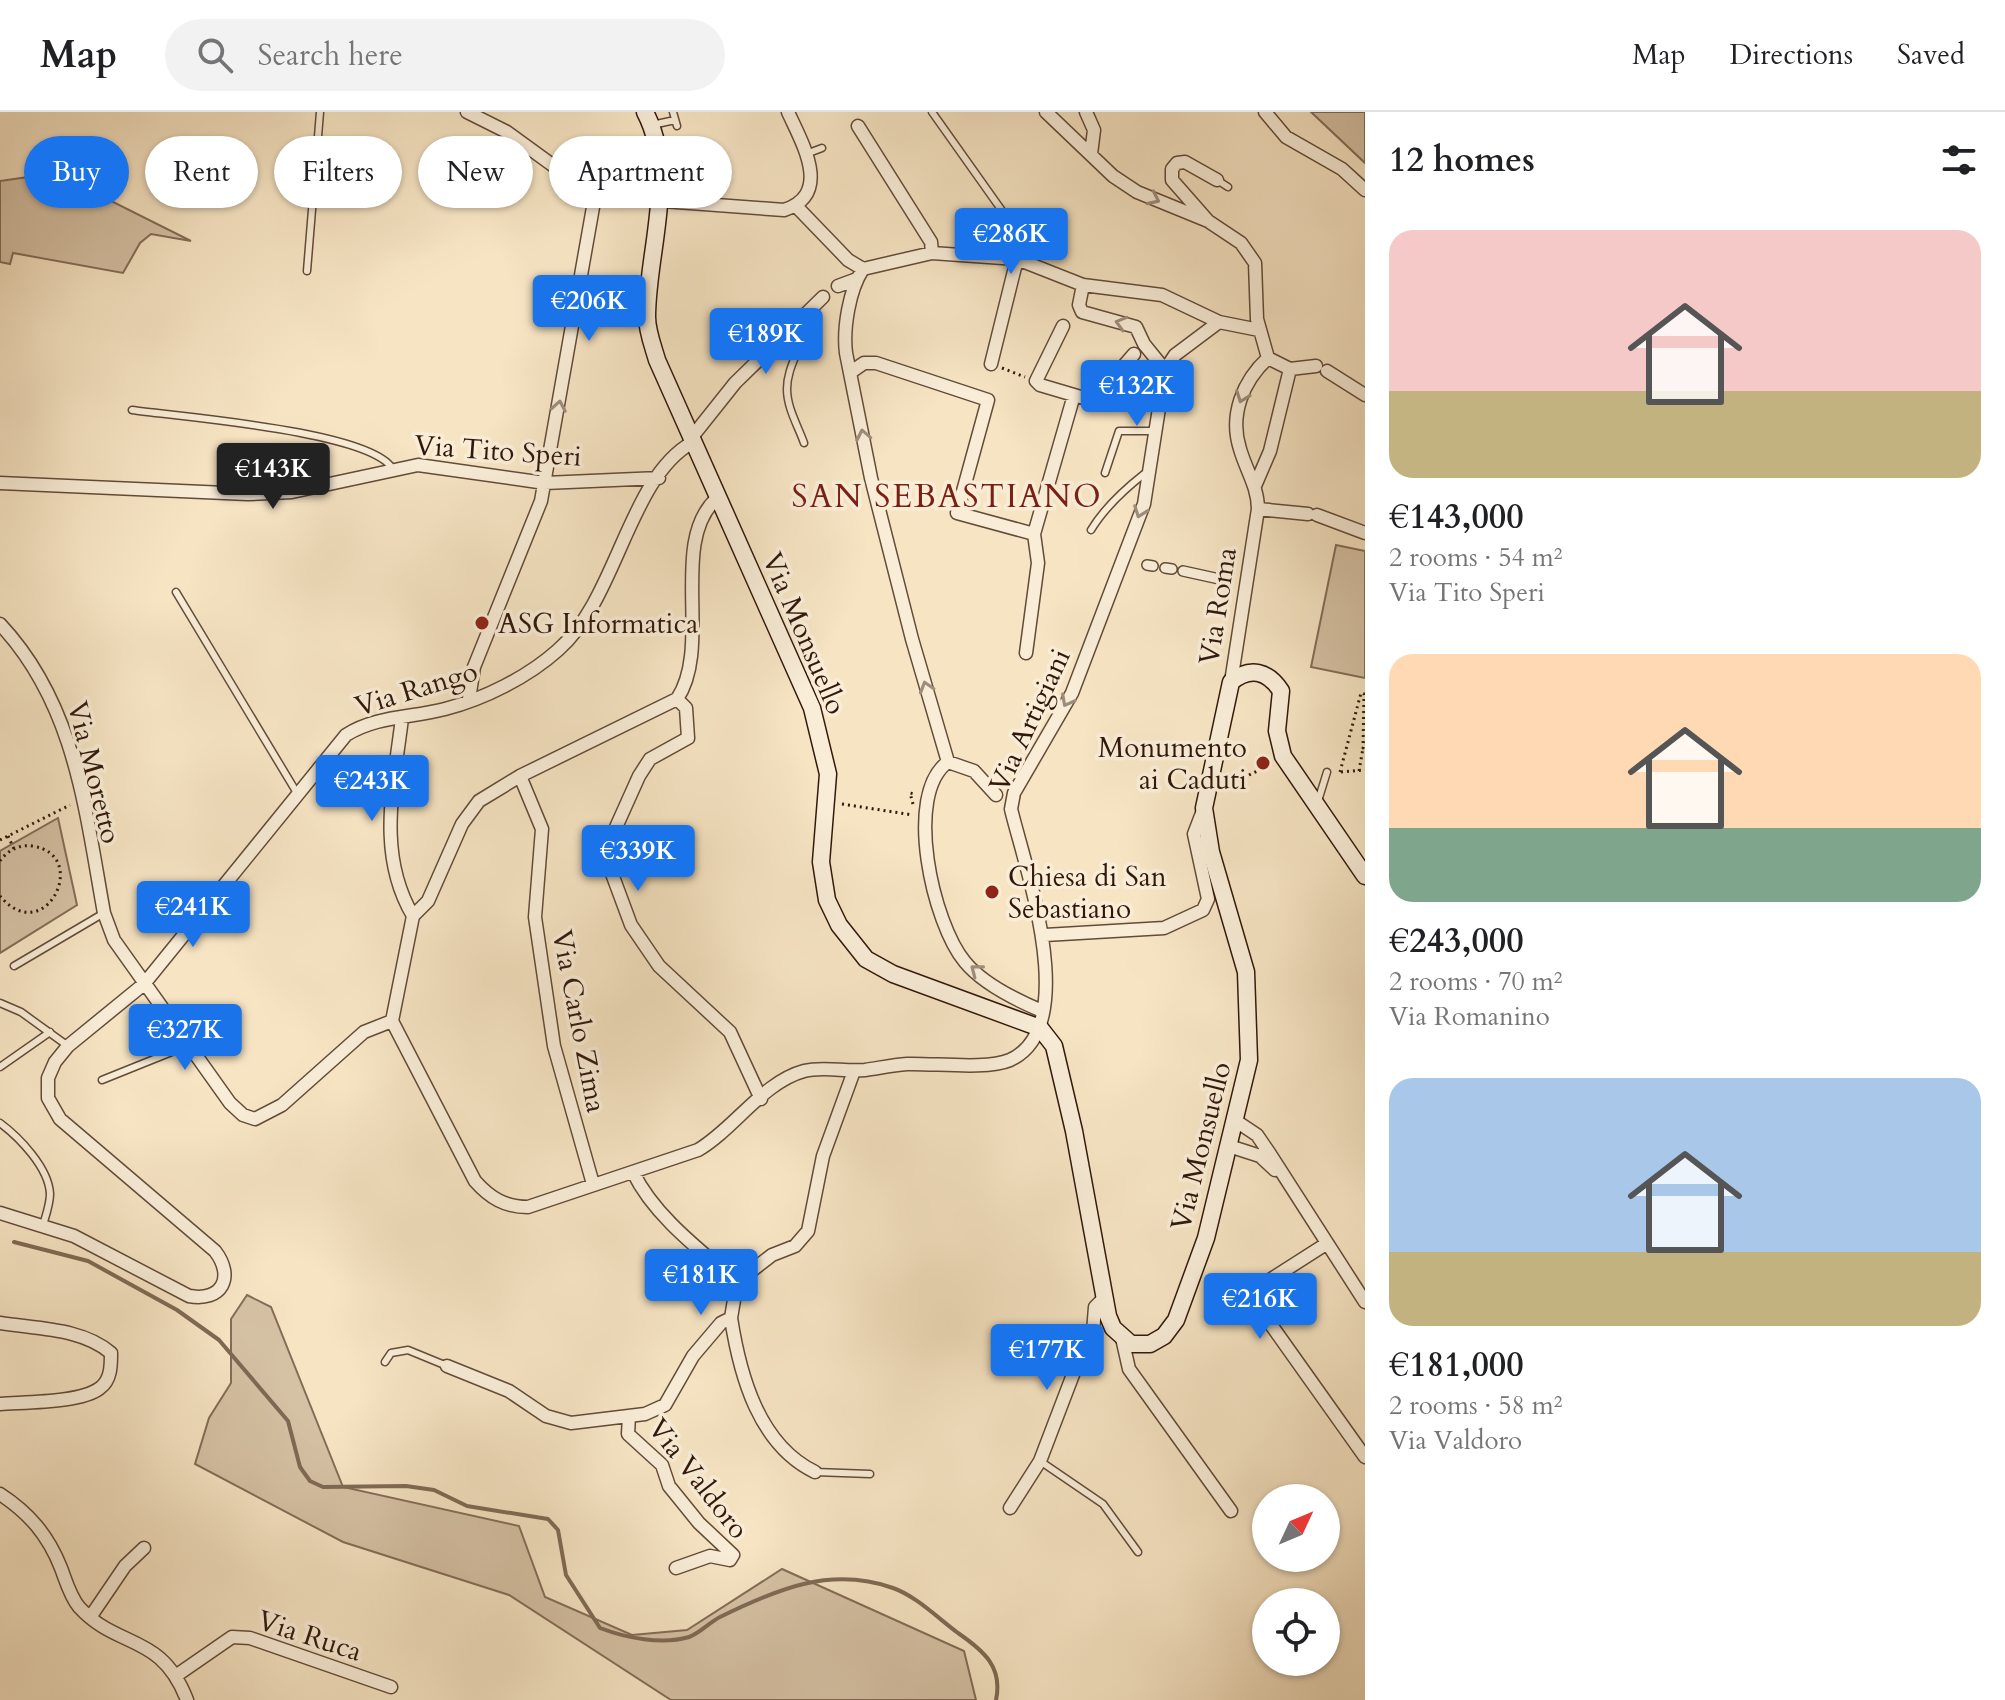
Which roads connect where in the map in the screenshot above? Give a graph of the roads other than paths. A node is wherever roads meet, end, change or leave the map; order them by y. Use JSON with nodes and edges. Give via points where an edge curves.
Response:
{"nodes":[{"id":1,"x":320,"y":112,"type":"edge"},
{"id":2,"x":788,"y":112,"type":"edge"},
{"id":3,"x":932,"y":112,"type":"edge"},
{"id":4,"x":1046,"y":112,"type":"edge"},
{"id":5,"x":1086,"y":112,"type":"edge"},
{"id":6,"x":1265,"y":112,"type":"edge"},
{"id":7,"x":474,"y":113,"type":"edge"},
{"id":8,"x":648,"y":119,"type":"edge"},
{"id":9,"x":675,"y":119,"type":"edge"},
{"id":10,"x":858,"y":126,"type":"dead end"},
{"id":11,"x":822,"y":148,"type":"dead end"},
{"id":12,"x":806,"y":154,"type":"junction"},
{"id":13,"x":1091,"y":154,"type":"junction"},
{"id":14,"x":549,"y":164,"type":"edge"},
{"id":15,"x":1222,"y":184,"type":"dead end"},
{"id":16,"x":1365,"y":190,"type":"edge"},
{"id":17,"x":795,"y":205,"type":"junction"},
{"id":18,"x":732,"y":206,"type":"edge"},
{"id":19,"x":593,"y":208,"type":"edge"},
{"id":20,"x":658,"y":208,"type":"edge"},
{"id":21,"x":1208,"y":221,"type":"junction"},
{"id":22,"x":932,"y":253,"type":"junction"},
{"id":23,"x":1016,"y":257,"type":"junction"},
{"id":24,"x":307,"y":271,"type":"dead end"},
{"id":25,"x":860,"y":274,"type":"junction"},
{"id":26,"x":1083,"y":285,"type":"junction"},
{"id":27,"x":838,"y":286,"type":"dead end"},
{"id":28,"x":823,"y":297,"type":"dead end"},
{"id":29,"x":805,"y":316,"type":"junction"},
{"id":30,"x":1219,"y":322,"type":"junction"},
{"id":31,"x":1063,"y":326,"type":"dead end"},
{"id":32,"x":1259,"y":330,"type":"junction"},
{"id":33,"x":1140,"y":348,"type":"junction"},
{"id":34,"x":1268,"y":358,"type":"junction"},
{"id":35,"x":991,"y":364,"type":"road end"},
{"id":36,"x":1290,"y":369,"type":"junction"},
{"id":37,"x":1165,"y":370,"type":"junction"},
{"id":38,"x":851,"y":372,"type":"junction"},
{"id":39,"x":1074,"y":395,"type":"junction"},
{"id":40,"x":1365,"y":395,"type":"edge"},
{"id":41,"x":132,"y":410,"type":"dead end"},
{"id":42,"x":1155,"y":431,"type":"junction"},
{"id":43,"x":692,"y":440,"type":"junction"},
{"id":44,"x":804,"y":443,"type":"dead end"},
{"id":45,"x":392,"y":468,"type":"junction"},
{"id":46,"x":1105,"y":473,"type":"dead end"},
{"id":47,"x":1150,"y":475,"type":"junction"},
{"id":48,"x":659,"y":478,"type":"junction"},
{"id":49,"x":0,"y":483,"type":"edge"},
{"id":50,"x":545,"y":483,"type":"junction"},
{"id":51,"x":1255,"y":486,"type":"junction"},
{"id":52,"x":717,"y":498,"type":"junction"},
{"id":53,"x":1258,"y":509,"type":"junction"},
{"id":54,"x":1091,"y":530,"type":"dead end"},
{"id":55,"x":1365,"y":533,"type":"edge"},
{"id":56,"x":1034,"y":534,"type":"junction"},
{"id":57,"x":1183,"y":571,"type":"dead end"},
{"id":58,"x":1224,"y":580,"type":"tunnel mouth"},
{"id":59,"x":176,"y":592,"type":"dead end"},
{"id":60,"x":0,"y":624,"type":"edge"},
{"id":61,"x":1026,"y":653,"type":"dead end"},
{"id":62,"x":1231,"y":682,"type":"junction"},
{"id":63,"x":469,"y":699,"type":"junction"},
{"id":64,"x":677,"y":699,"type":"junction"},
{"id":65,"x":402,"y":718,"type":"junction"},
{"id":66,"x":948,"y":762,"type":"junction"},
{"id":67,"x":1327,"y":772,"type":"dead end"},
{"id":68,"x":520,"y":776,"type":"junction"},
{"id":69,"x":996,"y":795,"type":"dead end"},
{"id":70,"x":299,"y":796,"type":"junction"},
{"id":71,"x":1316,"y":804,"type":"junction"},
{"id":72,"x":1204,"y":808,"type":"junction"},
{"id":73,"x":1365,"y":876,"type":"edge"},
{"id":74,"x":104,"y":913,"type":"junction"},
{"id":75,"x":413,"y":916,"type":"junction"},
{"id":76,"x":1043,"y":929,"type":"junction"},
{"id":77,"x":14,"y":966,"type":"dead end"},
{"id":78,"x":144,"y":984,"type":"junction"},
{"id":79,"x":0,"y":1003,"type":"edge"},
{"id":80,"x":1042,"y":1011,"type":"junction"},
{"id":81,"x":392,"y":1021,"type":"junction"},
{"id":82,"x":1040,"y":1028,"type":"junction"},
{"id":83,"x":50,"y":1032,"type":"junction"},
{"id":84,"x":189,"y":1045,"type":"junction"},
{"id":85,"x":68,"y":1046,"type":"junction"},
{"id":86,"x":0,"y":1067,"type":"edge"},
{"id":87,"x":854,"y":1071,"type":"junction"},
{"id":88,"x":102,"y":1080,"type":"dead end"},
{"id":89,"x":761,"y":1099,"type":"junction"},
{"id":90,"x":1236,"y":1121,"type":"junction"},
{"id":91,"x":0,"y":1123,"type":"edge"},
{"id":92,"x":1229,"y":1146,"type":"junction"},
{"id":93,"x":633,"y":1172,"type":"junction"},
{"id":94,"x":1281,"y":1175,"type":"junction"},
{"id":95,"x":593,"y":1184,"type":"junction"},
{"id":96,"x":3,"y":1214,"type":"edge"},
{"id":97,"x":43,"y":1225,"type":"junction"},
{"id":98,"x":0,"y":1229,"type":"edge"},
{"id":99,"x":1326,"y":1244,"type":"junction"},
{"id":100,"x":737,"y":1282,"type":"junction"},
{"id":101,"x":1105,"y":1297,"type":"junction"},
{"id":102,"x":1365,"y":1302,"type":"edge"},
{"id":103,"x":731,"y":1318,"type":"junction"},
{"id":104,"x":0,"y":1323,"type":"edge"},
{"id":105,"x":1122,"y":1338,"type":"junction"},
{"id":106,"x":385,"y":1362,"type":"dead end"},
{"id":107,"x":447,"y":1366,"type":"joint"},
{"id":108,"x":0,"y":1404,"type":"edge"},
{"id":109,"x":629,"y":1416,"type":"junction"},
{"id":110,"x":1365,"y":1457,"type":"edge"},
{"id":111,"x":1040,"y":1461,"type":"junction"},
{"id":112,"x":815,"y":1472,"type":"joint"},
{"id":113,"x":870,"y":1474,"type":"dead end"},
{"id":114,"x":0,"y":1494,"type":"edge"},
{"id":115,"x":1010,"y":1508,"type":"dead end"},
{"id":116,"x":1231,"y":1511,"type":"dead end"},
{"id":117,"x":144,"y":1548,"type":"dead end"},
{"id":118,"x":1138,"y":1552,"type":"dead end"},
{"id":119,"x":676,"y":1568,"type":"dead end"},
{"id":120,"x":91,"y":1616,"type":"junction"},
{"id":121,"x":177,"y":1675,"type":"junction"},
{"id":122,"x":391,"y":1687,"type":"dead end"},
{"id":123,"x":187,"y":1700,"type":"edge"}],
"edges":[{"from":1,"to":24,"type":"lane"},
{"from":2,"to":12,"type":"street"},
{"from":3,"to":23,"type":"lane","via":[[1032,253]]},
{"from":4,"to":13,"type":"street"},
{"from":5,"to":13,"type":"street","via":[[1094,130]]},
{"from":6,"to":16,"type":"street","via":[[1286,137],[1342,169]]},
{"from":7,"to":14,"type":"street"},
{"from":8,"to":9,"type":"lane"},
{"from":10,"to":22,"type":"street","via":[[931,242]]},
{"from":11,"to":12,"type":"lane"},
{"from":12,"to":17,"type":"street","via":[[811,183]]},
{"from":13,"to":21,"type":"street","one_way":true,"via":[[1137,192]]},
{"from":15,"to":21,"type":"street","via":[[1185,162],[1172,169],[1172,180]]},
{"from":17,"to":18,"type":"street","via":[[784,210]]},
{"from":17,"to":25,"type":"street"},
{"from":50,"to":19,"type":"street","one_way":true},
{"from":20,"to":43,"type":"main road","name":"Via Monsuello","via":[[647,320],[657,360]]},
{"from":21,"to":32,"type":"street","via":[[1241,243],[1255,263]]},
{"from":22,"to":23,"type":"street"},
{"from":22,"to":25,"type":"street"},
{"from":23,"to":26,"type":"street"},
{"from":23,"to":35,"type":"street"},
{"from":25,"to":27,"type":"street"},
{"from":25,"to":38,"type":"street","via":[[844,339]]},
{"from":26,"to":30,"type":"street","via":[[1162,295]]},
{"from":33,"to":26,"type":"street","one_way":true,"via":[[1136,327],[1082,312]]},
{"from":28,"to":29,"type":"street","name":"Via Rango"},
{"from":29,"to":43,"type":"street","name":"Via Rango","via":[[735,383]]},
{"from":29,"to":44,"type":"lane","via":[[806,329],[787,387]]},
{"from":30,"to":32,"type":"street"},
{"from":30,"to":37,"type":"street","via":[[1175,355]]},
{"from":31,"to":39,"type":"street","via":[[1036,381]]},
{"from":32,"to":34,"type":"street"},
{"from":33,"to":37,"type":"street"},
{"from":33,"to":39,"type":"street","via":[[1088,395]]},
{"from":34,"to":36,"type":"street"},
{"from":34,"to":51,"type":"street","name":"Via Roma","one_way":true,"via":[[1249,377],[1236,414],[1239,447]]},
{"from":36,"to":40,"type":"street","via":[[1321,369]]},
{"from":36,"to":51,"type":"street","via":[[1270,451]]},
{"from":37,"to":42,"type":"street","name":"Via Artigiani"},
{"from":38,"to":56,"type":"street","via":[[864,363],[876,363],[988,400],[957,513]]},
{"from":66,"to":38,"type":"street","one_way":true,"via":[[875,492]]},
{"from":39,"to":56,"type":"street"},
{"from":41,"to":45,"type":"lane","via":[[345,443],[371,451]]},
{"from":42,"to":46,"type":"lane","via":[[1119,431]]},
{"from":42,"to":47,"type":"street","name":"Via Artigiani"},
{"from":43,"to":48,"type":"street","name":"Via Rango"},
{"from":43,"to":52,"type":"main road","name":"Via Monsuello"},
{"from":45,"to":49,"type":"street","name":"Via Tito Speri","via":[[339,485],[263,494]]},
{"from":45,"to":50,"type":"street","name":"Via Tito Speri","via":[[418,465]]},
{"from":47,"to":54,"type":"lane","via":[[1130,485]]},
{"from":47,"to":76,"type":"street","name":"Via Artigiani","one_way":true,"via":[[1129,560],[1117,577],[1072,693],[1014,793],[1011,809]]},
{"from":48,"to":50,"type":"street","name":"Via Tito Speri"},
{"from":48,"to":63,"type":"street","name":"Via Rango","via":[[635,514],[582,625],[558,650],[511,683]]},
{"from":50,"to":63,"type":"street","via":[[474,667]]},
{"from":51,"to":53,"type":"street","name":"Via Roma"},
{"from":52,"to":64,"type":"street","via":[[705,508],[697,538],[689,668]]},
{"from":52,"to":82,"type":"main road","name":"Via Monsuello","via":[[812,708],[828,774],[821,862],[827,900],[839,925],[866,959],[893,974]]},
{"from":53,"to":55,"type":"street","via":[[1312,514]]},
{"from":53,"to":62,"type":"street","name":"Via Roma"},
{"from":56,"to":61,"type":"street","via":[[1038,563]]},
{"from":57,"to":58,"type":"street"},
{"from":59,"to":70,"type":"lane"},
{"from":60,"to":74,"type":"street","name":"Via Moretto","via":[[33,662],[56,705]]},
{"from":62,"to":71,"type":"main road","name":"Via Roma","via":[[1254,671],[1281,691],[1277,731],[1283,756]]},
{"from":62,"to":72,"type":"main road","name":"Via Monsuello"},
{"from":63,"to":65,"type":"street","name":"Via Rango"},
{"from":64,"to":68,"type":"street"},
{"from":64,"to":89,"type":"street","via":[[686,708],[688,738],[650,759],[639,776],[613,834],[608,863],[631,925],[659,966],[730,1032]]},
{"from":65,"to":70,"type":"street","name":"Via Rango","via":[[369,720],[346,735]]},
{"from":65,"to":75,"type":"street","via":[[389,833],[398,890]]},
{"from":66,"to":69,"type":"street","via":[[974,771]]},
{"from":80,"to":66,"type":"street","one_way":true,"via":[[1007,994],[964,961],[945,925],[924,821],[931,779]]},
{"from":67,"to":71,"type":"lane"},
{"from":68,"to":75,"type":"street","via":[[479,801],[462,824],[428,901]]},
{"from":68,"to":95,"type":"street","name":"Via Carlo Zima","via":[[542,829],[535,917],[554,1046]]},
{"from":70,"to":78,"type":"street","name":"Via Rango"},
{"from":71,"to":73,"type":"main road","name":"Via Roma"},
{"from":72,"to":76,"type":"street","via":[[1194,834],[1208,899],[1203,910],[1164,928]]},
{"from":72,"to":90,"type":"main road","name":"Via Monsuello","via":[[1211,852],[1246,972],[1249,1060]]},
{"from":74,"to":77,"type":"lane"},
{"from":74,"to":78,"type":"street","name":"Via Moretto","via":[[114,940]]},
{"from":75,"to":81,"type":"street"},
{"from":76,"to":80,"type":"street","name":"Via Artigiani"},
{"from":78,"to":84,"type":"street"},
{"from":78,"to":85,"type":"street","name":"Via Rango"},
{"from":79,"to":83,"type":"lane"},
{"from":80,"to":82,"type":"street","name":"Via Artigiani"},
{"from":81,"to":84,"type":"street","via":[[364,1032],[282,1105],[255,1119],[230,1103]]},
{"from":81,"to":95,"type":"street","via":[[486,1193],[512,1207],[528,1207]]},
{"from":82,"to":87,"type":"street","via":[[1028,1047],[1010,1060]]},
{"from":82,"to":101,"type":"main road","via":[[1054,1046]]},
{"from":83,"to":85,"type":"lane"},
{"from":83,"to":86,"type":"lane"},
{"from":84,"to":88,"type":"lane"},
{"from":85,"to":97,"type":"street","name":"Via Rango","via":[[48,1078],[52,1108],[215,1251],[225,1264],[226,1278],[203,1298],[189,1296]]},
{"from":87,"to":89,"type":"street","via":[[807,1070],[785,1078]]},
{"from":87,"to":100,"type":"street","via":[[823,1156],[808,1231],[795,1246],[772,1255]]},
{"from":89,"to":93,"type":"street","via":[[698,1150]]},
{"from":90,"to":92,"type":"main road","name":"Via Monsuello"},
{"from":90,"to":94,"type":"street","via":[[1257,1135]]},
{"from":91,"to":97,"type":"lane","via":[[15,1134],[43,1175],[50,1192]]},
{"from":92,"to":94,"type":"street","via":[[1260,1156]]},
{"from":92,"to":105,"type":"main road","name":"Via Monsuello","via":[[1206,1238],[1176,1320],[1150,1344]]},
{"from":93,"to":95,"type":"street"},
{"from":93,"to":100,"type":"street","via":[[666,1217]]},
{"from":94,"to":99,"type":"street"},
{"from":96,"to":97,"type":"street","name":"Via Rango"},
{"from":96,"to":98,"type":"street"},
{"from":99,"to":102,"type":"street"},
{"from":99,"to":110,"type":"street","via":[[1265,1283],[1257,1305]]},
{"from":100,"to":103,"type":"street"},
{"from":101,"to":105,"type":"main road","via":[[1108,1316]]},
{"from":101,"to":111,"type":"street","via":[[1095,1307],[1093,1332]]},
{"from":103,"to":109,"type":"street","name":"Via Valdoro","via":[[693,1356],[665,1405]]},
{"from":103,"to":112,"type":"street","via":[[742,1373],[775,1444]]},
{"from":104,"to":108,"type":"street","via":[[80,1335],[111,1353],[110,1373],[101,1387],[85,1395]]},
{"from":105,"to":116,"type":"street","via":[[1129,1369]]},
{"from":106,"to":107,"type":"lane","via":[[391,1353],[408,1350]]},
{"from":107,"to":109,"type":"street","name":"Via Valdoro","via":[[509,1391],[546,1416],[571,1423]]},
{"from":109,"to":119,"type":"street","name":"Via Valdoro","via":[[628,1434],[662,1465],[669,1486],[733,1555],[730,1560],[710,1556]]},
{"from":111,"to":115,"type":"street"},
{"from":111,"to":118,"type":"lane","via":[[1103,1504]]},
{"from":112,"to":113,"type":"lane"},
{"from":114,"to":120,"type":"street","via":[[45,1535],[70,1594]]},
{"from":117,"to":120,"type":"street"},
{"from":120,"to":121,"type":"street","via":[[161,1656]]},
{"from":121,"to":122,"type":"street","name":"Via Ruca","via":[[232,1637],[250,1638]]},
{"from":121,"to":123,"type":"street"}]}
